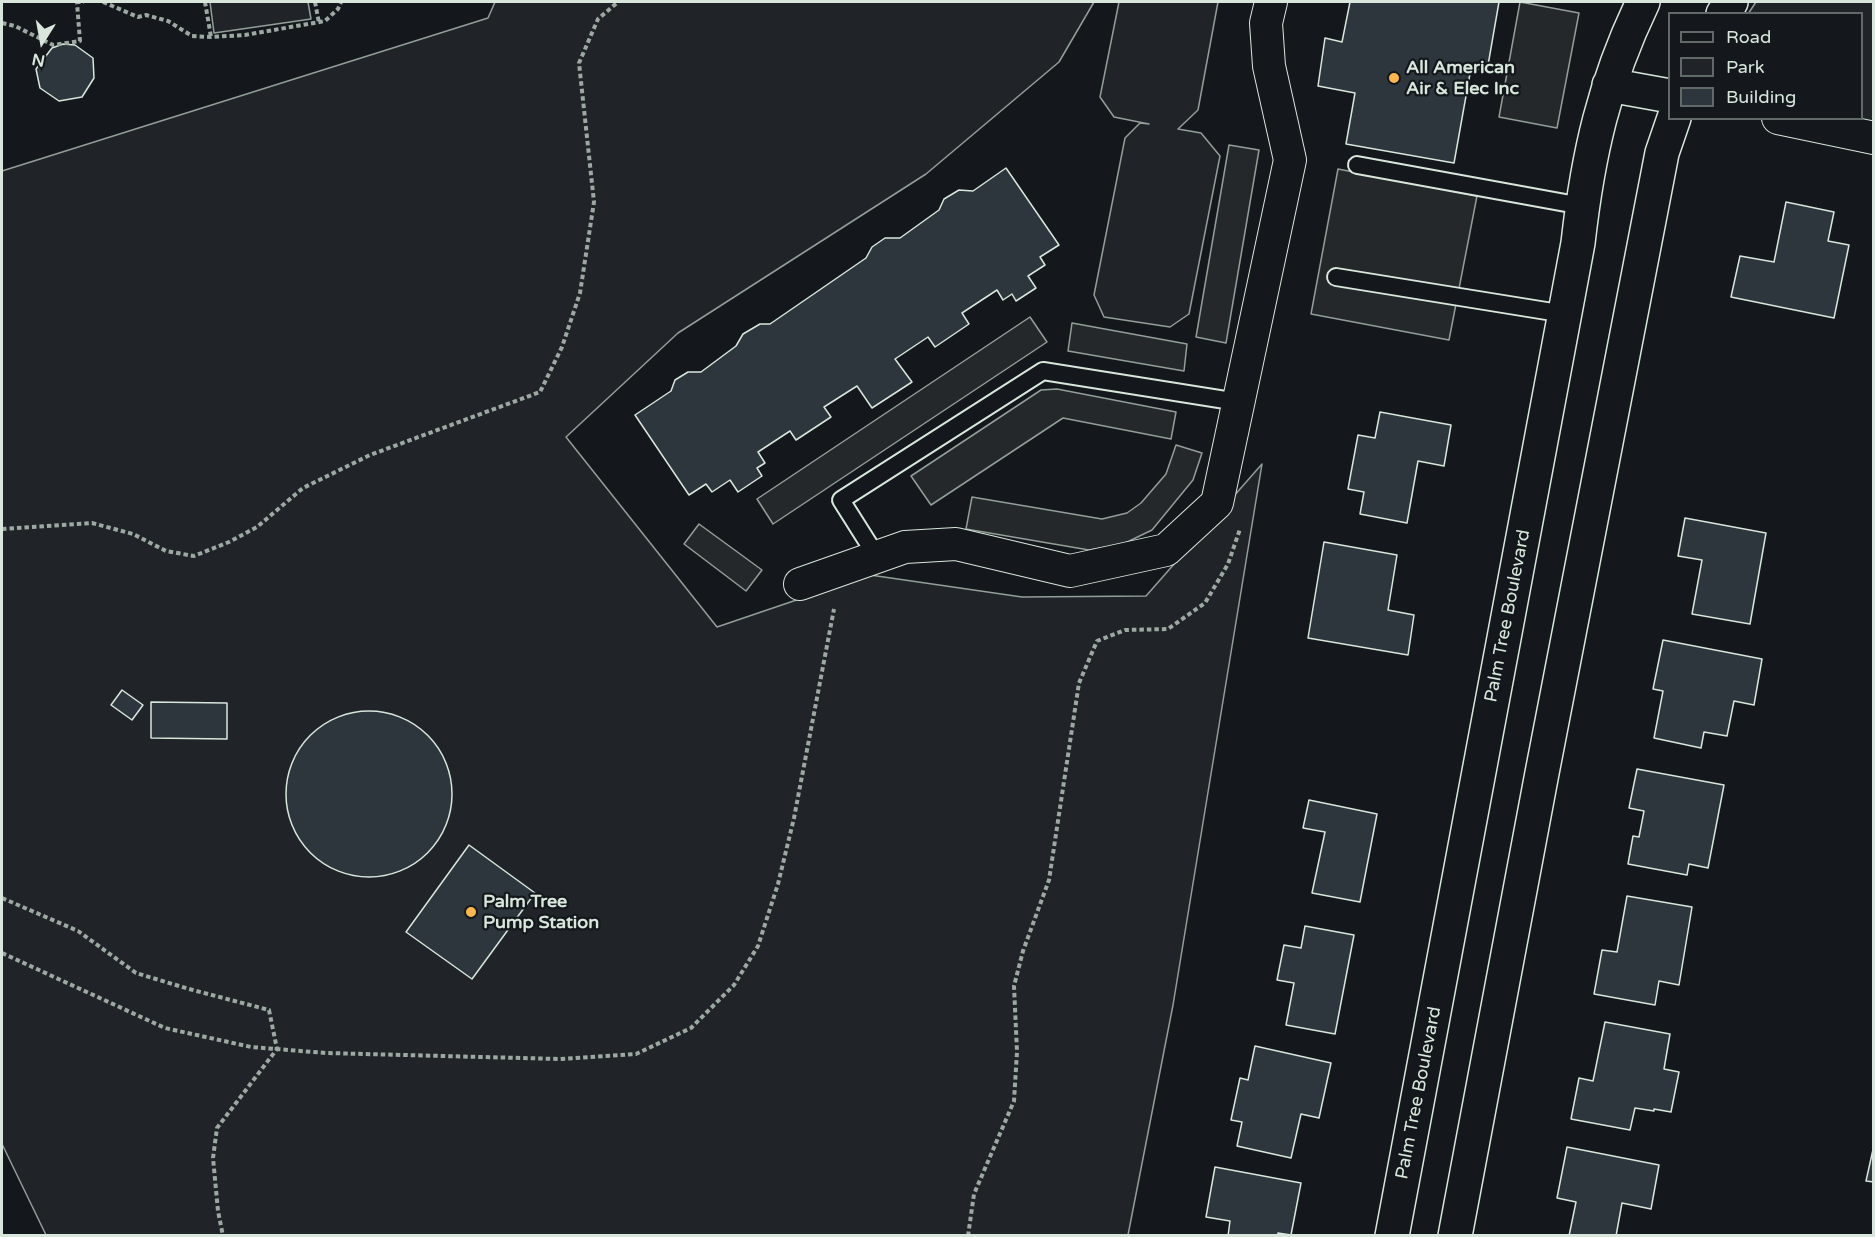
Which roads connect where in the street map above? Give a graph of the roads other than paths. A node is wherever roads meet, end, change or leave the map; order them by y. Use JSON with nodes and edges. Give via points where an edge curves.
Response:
{"nodes":[{"id":1,"x":1271,"y":2,"type":"edge"},
{"id":2,"x":1643,"y":2,"type":"edge"},
{"id":3,"x":1609,"y":85,"type":"junction"},
{"id":4,"x":1668,"y":96,"type":"edge"},
{"id":5,"x":1673,"y":120,"type":"edge"},
{"id":6,"x":1788,"y":120,"type":"edge"},
{"id":7,"x":1874,"y":138,"type":"edge"},
{"id":8,"x":1357,"y":165,"type":"dead end"},
{"id":9,"x":1582,"y":206,"type":"junction"},
{"id":10,"x":1336,"y":277,"type":"dead end"},
{"id":11,"x":1565,"y":314,"type":"junction"},
{"id":12,"x":1238,"y":402,"type":"junction"},
{"id":13,"x":877,"y":557,"type":"junction"},
{"id":14,"x":800,"y":584,"type":"dead end"},
{"id":15,"x":1392,"y":1236,"type":"edge"},
{"id":16,"x":1455,"y":1236,"type":"edge"}],
"edges":[{"from":1,"to":12,"type":"street","via":[[1266,23],[1269,66],[1290,160]]},
{"from":2,"to":3,"type":"street","name":"Palm Tree Boulevard"},
{"from":3,"to":4,"type":"street"},
{"from":3,"to":9,"type":"street","name":"Palm Tree Boulevard"},
{"from":5,"to":16,"type":"street","via":[[1662,153]]},
{"from":6,"to":7,"type":"street"},
{"from":8,"to":9,"type":"lane"},
{"from":9,"to":11,"type":"street","name":"Palm Tree Boulevard"},
{"from":10,"to":11,"type":"lane"},
{"from":11,"to":15,"type":"street","name":"Palm Tree Boulevard"},
{"from":12,"to":13,"type":"street","via":[[1217,503],[1166,550],[1070,571],[956,544],[905,547]]},
{"from":12,"to":13,"type":"lane","via":[[1043,371],[841,500]]},
{"from":13,"to":14,"type":"street"}]}
